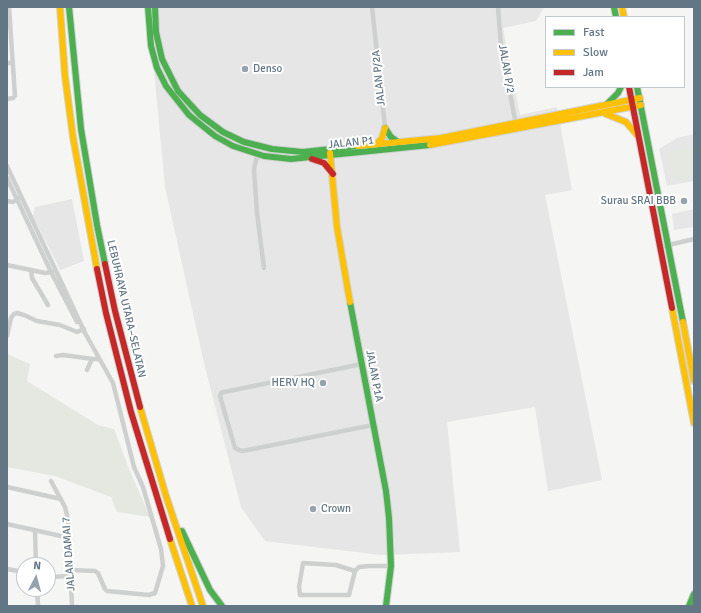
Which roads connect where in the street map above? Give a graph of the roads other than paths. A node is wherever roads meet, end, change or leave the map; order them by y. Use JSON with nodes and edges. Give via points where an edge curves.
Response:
{"nodes":[{"id":1,"x":9,"y":7,"type":"edge"},
{"id":2,"x":60,"y":7,"type":"edge"},
{"id":3,"x":69,"y":7,"type":"edge"},
{"id":4,"x":148,"y":7,"type":"edge"},
{"id":5,"x":155,"y":7,"type":"edge"},
{"id":6,"x":372,"y":7,"type":"edge"},
{"id":7,"x":498,"y":7,"type":"edge"},
{"id":8,"x":9,"y":26,"type":"edge"},
{"id":9,"x":7,"y":63,"type":"edge"},
{"id":10,"x":13,"y":63,"type":"junction"},
{"id":11,"x":620,"y":88,"type":"edge"},
{"id":12,"x":629,"y":88,"type":"edge"},
{"id":13,"x":637,"y":88,"type":"edge"},
{"id":14,"x":640,"y":98,"type":"junction"},
{"id":15,"x":7,"y":99,"type":"edge"},
{"id":16,"x":632,"y":99,"type":"junction"},
{"id":17,"x":607,"y":104,"type":"junction"},
{"id":18,"x":641,"y":105,"type":"junction"},
{"id":19,"x":633,"y":107,"type":"junction"},
{"id":20,"x":602,"y":113,"type":"junction"},
{"id":21,"x":516,"y":123,"type":"junction"},
{"id":22,"x":385,"y":128,"type":"junction"},
{"id":23,"x":517,"y":130,"type":"junction"},
{"id":24,"x":640,"y":137,"type":"junction"},
{"id":25,"x":399,"y":142,"type":"junction"},
{"id":26,"x":377,"y":144,"type":"junction"},
{"id":27,"x":387,"y":146,"type":"junction"},
{"id":28,"x":330,"y":152,"type":"junction"},
{"id":29,"x":258,"y":154,"type":"junction"},
{"id":30,"x":345,"y":154,"type":"junction"},
{"id":31,"x":309,"y":158,"type":"junction"},
{"id":32,"x":7,"y":166,"type":"edge"},
{"id":33,"x":333,"y":174,"type":"junction"},
{"id":34,"x":7,"y":178,"type":"edge"},
{"id":35,"x":19,"y":198,"type":"junction"},
{"id":36,"x":7,"y":201,"type":"edge"},
{"id":37,"x":694,"y":239,"type":"edge"},
{"id":38,"x":668,"y":245,"type":"junction"},
{"id":39,"x":660,"y":247,"type":"junction"},
{"id":40,"x":7,"y":265,"type":"edge"},
{"id":41,"x":264,"y":268,"type":"dead end"},
{"id":42,"x":31,"y":270,"type":"junction"},
{"id":43,"x":53,"y":271,"type":"junction"},
{"id":44,"x":48,"y":304,"type":"dead end"},
{"id":45,"x":9,"y":318,"type":"edge"},
{"id":46,"x":84,"y":331,"type":"junction"},
{"id":47,"x":7,"y":336,"type":"edge"},
{"id":48,"x":56,"y":356,"type":"dead end"},
{"id":49,"x":98,"y":358,"type":"junction"},
{"id":50,"x":92,"y":359,"type":"junction"},
{"id":51,"x":362,"y":364,"type":"junction"},
{"id":52,"x":87,"y":370,"type":"dead end"},
{"id":53,"x":694,"y":381,"type":"edge"},
{"id":54,"x":694,"y":423,"type":"edge"},
{"id":55,"x":373,"y":425,"type":"junction"},
{"id":56,"x":51,"y":481,"type":"dead end"},
{"id":57,"x":7,"y":487,"type":"edge"},
{"id":58,"x":166,"y":496,"type":"junction"},
{"id":59,"x":61,"y":498,"type":"junction"},
{"id":60,"x":7,"y":524,"type":"edge"},
{"id":61,"x":35,"y":530,"type":"junction"},
{"id":62,"x":70,"y":538,"type":"junction"},
{"id":63,"x":36,"y":557,"type":"edge"},
{"id":64,"x":391,"y":566,"type":"junction"},
{"id":65,"x":71,"y":570,"type":"junction"},
{"id":66,"x":355,"y":571,"type":"junction"},
{"id":67,"x":72,"y":576,"type":"junction"},
{"id":68,"x":56,"y":577,"type":"edge"},
{"id":69,"x":694,"y":594,"type":"edge"},
{"id":70,"x":72,"y":606,"type":"edge"},
{"id":71,"x":192,"y":606,"type":"edge"},
{"id":72,"x":203,"y":606,"type":"edge"},
{"id":73,"x":222,"y":606,"type":"edge"},
{"id":74,"x":386,"y":606,"type":"edge"},
{"id":75,"x":689,"y":606,"type":"edge"}],
"edges":[{"from":1,"to":8,"type":"street"},
{"from":2,"to":71,"type":"main road","name":"LEBUHRAYA UTARA–SELATAN","via":[[73,137],[106,313],[133,419]]},
{"from":3,"to":58,"type":"main road","name":"LEBUHRAYA UTARA–SELATAN","via":[[81,129],[97,225],[137,400]]},
{"from":4,"to":29,"type":"main road","name":"JALAN P1","via":[[151,46],[157,68],[166,86],[189,116],[215,136],[233,146]]},
{"from":5,"to":28,"type":"main road","name":"JALAN P1","via":[[158,46],[169,76],[178,91],[207,121],[232,137],[259,146]]},
{"from":6,"to":22,"type":"street","name":"JALAN P/2A"},
{"from":7,"to":21,"type":"street","name":"JALAN P/2","via":[[501,46]]},
{"from":8,"to":10,"type":"street"},
{"from":9,"to":10,"type":"street"},
{"from":10,"to":15,"type":"street","via":[[15,98]]},
{"from":11,"to":17,"type":"main road"},
{"from":12,"to":16,"type":"main road"},
{"from":13,"to":14,"type":"main road"},
{"from":14,"to":16,"type":"main road","name":"JALAN P1"},
{"from":14,"to":18,"type":"main road"},
{"from":16,"to":17,"type":"main road","name":"JALAN P1"},
{"from":16,"to":19,"type":"main road"},
{"from":17,"to":21,"type":"main road","name":"JALAN P1"},
{"from":18,"to":19,"type":"main road","name":"JALAN P1"},
{"from":18,"to":38,"type":"main road"},
{"from":19,"to":20,"type":"main road","name":"JALAN P1"},
{"from":19,"to":24,"type":"main road"},
{"from":20,"to":23,"type":"main road","name":"JALAN P1"},
{"from":20,"to":24,"type":"main road","via":[[626,122]]},
{"from":21,"to":23,"type":"street","name":"JALAN P/2"},
{"from":21,"to":25,"type":"main road","name":"JALAN P1","via":[[441,138]]},
{"from":22,"to":25,"type":"main road","via":[[393,139]]},
{"from":22,"to":26,"type":"main road"},
{"from":22,"to":27,"type":"street","name":"JALAN P/2A"},
{"from":23,"to":27,"type":"main road","name":"JALAN P1","via":[[442,144]]},
{"from":24,"to":39,"type":"main road"},
{"from":25,"to":27,"type":"main road","name":"JALAN P1"},
{"from":26,"to":27,"type":"main road","name":"JALAN P1"},
{"from":26,"to":28,"type":"main road","name":"JALAN P1"},
{"from":27,"to":30,"type":"main road","name":"JALAN P1"},
{"from":28,"to":30,"type":"main road","name":"JALAN P1"},
{"from":28,"to":31,"type":"main road","name":"JALAN P1"},
{"from":28,"to":33,"type":"main road","name":"JALAN P1A"},
{"from":29,"to":31,"type":"main road","name":"JALAN P1","via":[[291,159]]},
{"from":29,"to":41,"type":"street","via":[[254,170]]},
{"from":30,"to":33,"type":"main road","via":[[335,162]]},
{"from":31,"to":33,"type":"main road","via":[[324,163]]},
{"from":32,"to":35,"type":"street"},
{"from":33,"to":51,"type":"main road","name":"JALAN P1A","via":[[342,263]]},
{"from":34,"to":35,"type":"street"},
{"from":35,"to":36,"type":"street","via":[[13,202]]},
{"from":35,"to":43,"type":"street"},
{"from":37,"to":38,"type":"street"},
{"from":38,"to":39,"type":"street"},
{"from":38,"to":53,"type":"main road"},
{"from":39,"to":54,"type":"main road"},
{"from":40,"to":42,"type":"street"},
{"from":42,"to":43,"type":"street","via":[[45,273]]},
{"from":42,"to":44,"type":"street","via":[[32,278]]},
{"from":43,"to":46,"type":"street"},
{"from":45,"to":46,"type":"street","via":[[17,313],[38,322],[60,325],[77,332]]},
{"from":45,"to":47,"type":"street"},
{"from":46,"to":49,"type":"street"},
{"from":48,"to":50,"type":"street"},
{"from":49,"to":50,"type":"street"},
{"from":49,"to":65,"type":"street","via":[[113,383],[134,467],[143,487],[162,549],[163,566],[155,593],[150,595],[107,591],[96,571]]},
{"from":50,"to":52,"type":"street"},
{"from":51,"to":55,"type":"main road","name":"JALAN P1A"},
{"from":51,"to":55,"type":"street","via":[[224,392],[220,396],[235,448],[243,451]]},
{"from":55,"to":64,"type":"main road","name":"JALAN P1A","via":[[386,491]]},
{"from":56,"to":59,"type":"street","name":"JALAN DAMAI 7"},
{"from":57,"to":59,"type":"street"},
{"from":58,"to":72,"type":"main road","name":"LEBUHRAYA UTARA–SELATAN"},
{"from":58,"to":73,"type":"main road","via":[[210,590]]},
{"from":59,"to":62,"type":"street","name":"JALAN DAMAI 7","via":[[66,507]]},
{"from":60,"to":61,"type":"street"},
{"from":61,"to":62,"type":"street"},
{"from":61,"to":63,"type":"street"},
{"from":62,"to":65,"type":"street","name":"JALAN DAMAI 7"},
{"from":64,"to":66,"type":"street","via":[[359,567]]},
{"from":64,"to":74,"type":"main road","name":"JALAN P1A"},
{"from":65,"to":67,"type":"street","name":"JALAN DAMAI 7"},
{"from":66,"to":66,"type":"street","via":[[349,595],[300,595],[303,563],[336,565]]},
{"from":67,"to":68,"type":"street"},
{"from":67,"to":70,"type":"street","name":"JALAN DAMAI 7"},
{"from":69,"to":75,"type":"main road"}]}
